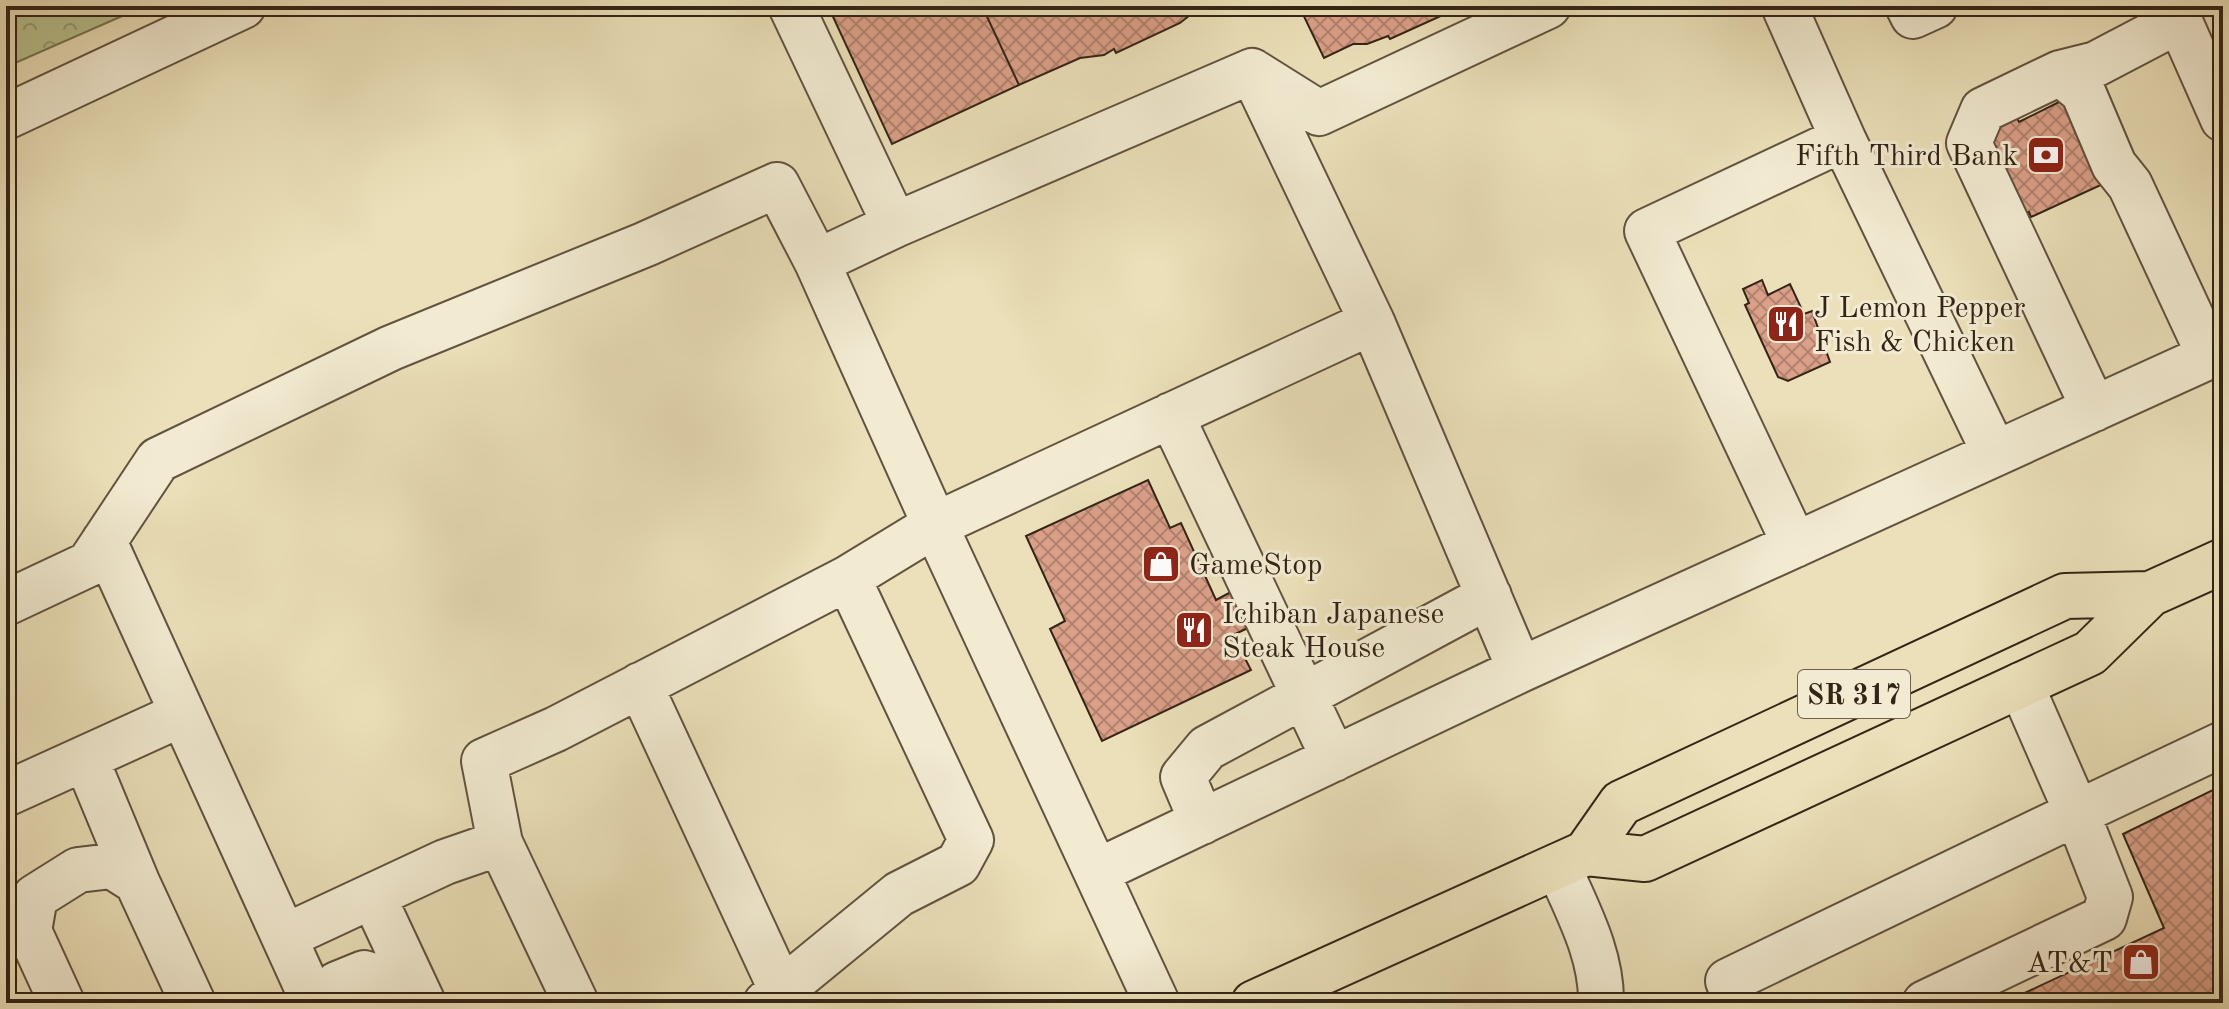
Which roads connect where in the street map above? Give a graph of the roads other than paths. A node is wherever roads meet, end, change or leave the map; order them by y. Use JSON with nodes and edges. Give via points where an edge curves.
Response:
{"nodes":[{"id":1,"x":243,"y":6,"type":"edge"},
{"id":2,"x":791,"y":6,"type":"edge"},
{"id":3,"x":1548,"y":6,"type":"edge"},
{"id":4,"x":1784,"y":6,"type":"edge"},
{"id":5,"x":1908,"y":6,"type":"edge"},
{"id":6,"x":1935,"y":6,"type":"edge"},
{"id":7,"x":2176,"y":13,"type":"edge"},
{"id":8,"x":2212,"y":61,"type":"edge"},
{"id":9,"x":1252,"y":71,"type":"junction"},
{"id":10,"x":2060,"y":73,"type":"junction"},
{"id":11,"x":6,"y":117,"type":"edge"},
{"id":12,"x":2223,"y":119,"type":"edge"},
{"id":13,"x":1843,"y":139,"type":"junction"},
{"id":14,"x":895,"y":225,"type":"junction"},
{"id":15,"x":817,"y":262,"type":"junction"},
{"id":16,"x":1372,"y":322,"type":"junction"},
{"id":17,"x":2216,"y":353,"type":"edge"},
{"id":18,"x":2094,"y":409,"type":"junction"},
{"id":19,"x":1171,"y":415,"type":"junction"},
{"id":20,"x":1995,"y":454,"type":"junction"},
{"id":21,"x":935,"y":525,"type":"junction"},
{"id":22,"x":104,"y":541,"type":"junction"},
{"id":23,"x":1795,"y":545,"type":"junction"},
{"id":24,"x":2223,"y":561,"type":"edge"},
{"id":25,"x":848,"y":578,"type":"junction"},
{"id":26,"x":2150,"y":594,"type":"junction"},
{"id":27,"x":1489,"y":596,"type":"junction"},
{"id":28,"x":6,"y":603,"type":"edge"},
{"id":29,"x":1520,"y":670,"type":"junction"},
{"id":30,"x":640,"y":685,"type":"junction"},
{"id":31,"x":2021,"y":685,"type":"junction"},
{"id":32,"x":1302,"y":695,"type":"junction"},
{"id":33,"x":182,"y":714,"type":"junction"},
{"id":34,"x":2223,"y":744,"type":"edge"},
{"id":35,"x":86,"y":759,"type":"junction"},
{"id":36,"x":1334,"y":759,"type":"junction"},
{"id":37,"x":6,"y":794,"type":"edge"},
{"id":38,"x":2077,"y":813,"type":"junction"},
{"id":39,"x":1202,"y":822,"type":"junction"},
{"id":40,"x":500,"y":843,"type":"junction"},
{"id":41,"x":1559,"y":865,"type":"junction"},
{"id":42,"x":1098,"y":871,"type":"junction"},
{"id":43,"x":6,"y":881,"type":"edge"},
{"id":44,"x":137,"y":882,"type":"junction"},
{"id":45,"x":373,"y":896,"type":"junction"},
{"id":46,"x":29,"y":931,"type":"junction"},
{"id":47,"x":284,"y":937,"type":"junction"},
{"id":48,"x":774,"y":996,"type":"edge"},
{"id":49,"x":62,"y":1003,"type":"edge"},
{"id":50,"x":193,"y":1003,"type":"edge"},
{"id":51,"x":314,"y":1003,"type":"edge"},
{"id":52,"x":331,"y":1003,"type":"edge"},
{"id":53,"x":406,"y":1003,"type":"edge"},
{"id":54,"x":423,"y":1003,"type":"edge"},
{"id":55,"x":576,"y":1003,"type":"edge"},
{"id":56,"x":1157,"y":1003,"type":"edge"},
{"id":57,"x":1254,"y":1003,"type":"edge"},
{"id":58,"x":1578,"y":1003,"type":"edge"},
{"id":59,"x":1601,"y":1003,"type":"edge"},
{"id":60,"x":1738,"y":1003,"type":"edge"},
{"id":61,"x":1925,"y":1003,"type":"edge"}],
"edges":[{"from":1,"to":11,"type":"street"},
{"from":2,"to":14,"type":"street"},
{"from":3,"to":9,"type":"street","via":[[1319,113]]},
{"from":4,"to":13,"type":"street"},
{"from":5,"to":6,"type":"street","via":[[1913,16]]},
{"from":7,"to":8,"type":"street"},
{"from":7,"to":10,"type":"street","via":[[2096,64]]},
{"from":8,"to":12,"type":"street"},
{"from":9,"to":14,"type":"street"},
{"from":9,"to":16,"type":"street"},
{"from":10,"to":17,"type":"street","via":[[2083,92],[2114,165],[2130,185]]},
{"from":10,"to":18,"type":"street","via":[[1983,110],[1969,143]]},
{"from":13,"to":20,"type":"street"},
{"from":13,"to":23,"type":"street","via":[[1647,231]]},
{"from":14,"to":15,"type":"street"},
{"from":15,"to":21,"type":"street"},
{"from":15,"to":22,"type":"street","via":[[777,185],[391,348],[158,460]]},
{"from":16,"to":19,"type":"street"},
{"from":16,"to":27,"type":"street"},
{"from":17,"to":18,"type":"street"},
{"from":18,"to":20,"type":"street"},
{"from":19,"to":21,"type":"street"},
{"from":19,"to":32,"type":"street"},
{"from":20,"to":23,"type":"street"},
{"from":21,"to":25,"type":"street"},
{"from":21,"to":42,"type":"street"},
{"from":22,"to":28,"type":"street","via":[[89,564]]},
{"from":22,"to":33,"type":"street"},
{"from":23,"to":29,"type":"street"},
{"from":24,"to":26,"type":"main road","number":"SR 317"},
{"from":25,"to":30,"type":"street"},
{"from":25,"to":48,"type":"street","via":[[971,840],[958,864],[899,894]]},
{"from":26,"to":31,"type":"main road","number":"SR 317","via":[[2090,653]]},
{"from":26,"to":41,"type":"main road","number":"SR 317","via":[[2065,596],[1621,803]]},
{"from":27,"to":29,"type":"street"},
{"from":27,"to":32,"type":"street"},
{"from":29,"to":36,"type":"street"},
{"from":30,"to":40,"type":"street","via":[[484,761]]},
{"from":30,"to":48,"type":"street"},
{"from":31,"to":38,"type":"street"},
{"from":31,"to":41,"type":"main road","number":"SR 317","via":[[1645,859]]},
{"from":32,"to":36,"type":"street"},
{"from":32,"to":39,"type":"street","via":[[1207,748],[1183,777]]},
{"from":33,"to":35,"type":"street"},
{"from":33,"to":47,"type":"street"},
{"from":34,"to":38,"type":"street"},
{"from":35,"to":37,"type":"street"},
{"from":35,"to":44,"type":"street"},
{"from":36,"to":39,"type":"street"},
{"from":38,"to":60,"type":"street","via":[[1728,981]]},
{"from":38,"to":61,"type":"street","via":[[2110,897],[2104,918]]},
{"from":39,"to":42,"type":"street"},
{"from":40,"to":45,"type":"street"},
{"from":40,"to":55,"type":"street"},
{"from":41,"to":57,"type":"main road"},
{"from":41,"to":58,"type":"street","via":[[1565,944]]},
{"from":41,"to":59,"type":"street","via":[[1595,953]]},
{"from":42,"to":56,"type":"street"},
{"from":43,"to":46,"type":"street"},
{"from":44,"to":46,"type":"street","via":[[112,866],[78,870],[35,897]]},
{"from":44,"to":50,"type":"street"},
{"from":45,"to":47,"type":"street"},
{"from":45,"to":54,"type":"street"},
{"from":46,"to":49,"type":"street"},
{"from":47,"to":51,"type":"street"},
{"from":52,"to":53,"type":"street","via":[[337,984],[364,973],[392,982]]}]}
